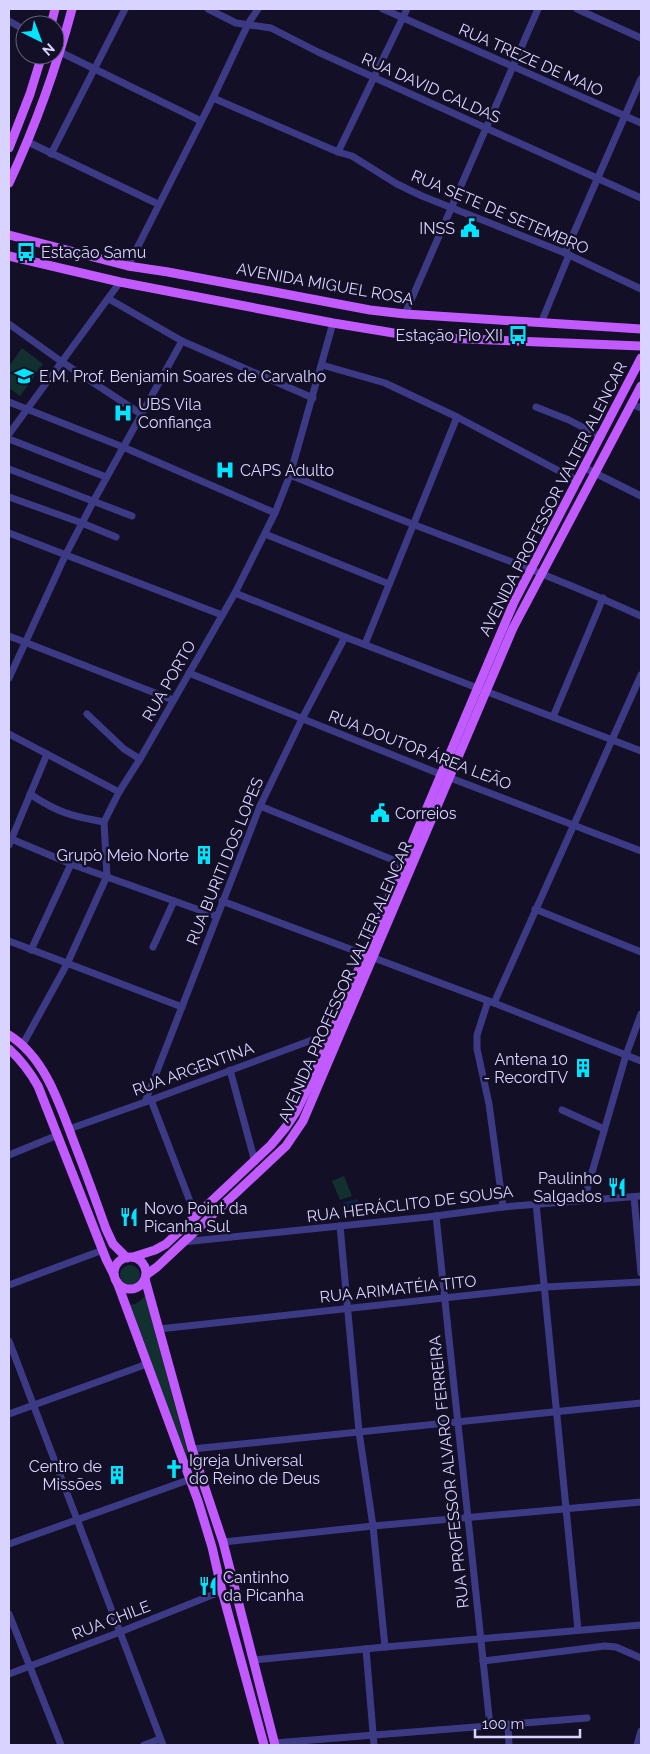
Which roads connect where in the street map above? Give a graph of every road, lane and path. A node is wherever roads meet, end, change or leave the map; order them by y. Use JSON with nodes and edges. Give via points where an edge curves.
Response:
{"nodes":[{"id":1,"x":72,"y":9,"type":"edge"},
{"id":2,"x":125,"y":9,"type":"edge"},
{"id":3,"x":208,"y":9,"type":"edge"},
{"id":4,"x":258,"y":9,"type":"edge"},
{"id":5,"x":383,"y":9,"type":"edge"},
{"id":6,"x":407,"y":9,"type":"edge"},
{"id":7,"x":538,"y":9,"type":"edge"},
{"id":8,"x":577,"y":9,"type":"edge"},
{"id":9,"x":403,"y":18,"type":"junction"},
{"id":10,"x":248,"y":24,"type":"junction"},
{"id":11,"x":65,"y":34,"type":"edge"},
{"id":12,"x":641,"y":38,"type":"edge"},
{"id":13,"x":65,"y":54,"type":"edge"},
{"id":14,"x":39,"y":65,"type":"edge"},
{"id":15,"x":55,"y":65,"type":"edge"},
{"id":16,"x":513,"y":67,"type":"junction"},
{"id":17,"x":95,"y":69,"type":"junction"},
{"id":18,"x":375,"y":77,"type":"junction"},
{"id":19,"x":641,"y":79,"type":"edge"},
{"id":20,"x":213,"y":98,"type":"junction"},
{"id":21,"x":625,"y":116,"type":"junction"},
{"id":22,"x":201,"y":121,"type":"junction"},
{"id":23,"x":641,"y":122,"type":"edge"},
{"id":24,"x":487,"y":128,"type":"junction"},
{"id":25,"x":28,"y":142,"type":"junction"},
{"id":26,"x":9,"y":148,"type":"edge"},
{"id":27,"x":338,"y":152,"type":"junction"},
{"id":28,"x":51,"y":154,"type":"junction"},
{"id":29,"x":597,"y":179,"type":"junction"},
{"id":30,"x":9,"y":183,"type":"edge"},
{"id":31,"x":641,"y":198,"type":"edge"},
{"id":32,"x":158,"y":204,"type":"junction"},
{"id":33,"x":451,"y":208,"type":"junction"},
{"id":34,"x":9,"y":235,"type":"edge"},
{"id":35,"x":567,"y":254,"type":"junction"},
{"id":36,"x":9,"y":256,"type":"edge"},
{"id":37,"x":128,"y":266,"type":"junction"},
{"id":38,"x":120,"y":282,"type":"junction"},
{"id":39,"x":641,"y":289,"type":"edge"},
{"id":40,"x":109,"y":299,"type":"junction"},
{"id":41,"x":405,"y":314,"type":"junction"},
{"id":42,"x":333,"y":323,"type":"junction"},
{"id":43,"x":541,"y":323,"type":"junction"},
{"id":44,"x":9,"y":324,"type":"edge"},
{"id":45,"x":641,"y":329,"type":"edge"},
{"id":46,"x":182,"y":340,"type":"junction"},
{"id":47,"x":641,"y":346,"type":"edge"},
{"id":48,"x":641,"y":358,"type":"edge"},
{"id":49,"x":62,"y":362,"type":"junction"},
{"id":50,"x":322,"y":365,"type":"junction"},
{"id":51,"x":641,"y":386,"type":"edge"},
{"id":52,"x":313,"y":398,"type":"junction"},
{"id":53,"x":9,"y":402,"type":"edge"},
{"id":54,"x":632,"y":404,"type":"junction"},
{"id":55,"x":536,"y":407,"type":"dead end"},
{"id":56,"x":641,"y":408,"type":"edge"},
{"id":57,"x":27,"y":410,"type":"junction"},
{"id":58,"x":141,"y":414,"type":"junction"},
{"id":59,"x":457,"y":417,"type":"junction"},
{"id":60,"x":9,"y":434,"type":"edge"},
{"id":61,"x":601,"y":437,"type":"junction"},
{"id":62,"x":9,"y":439,"type":"edge"},
{"id":63,"x":123,"y":447,"type":"junction"},
{"id":64,"x":585,"y":468,"type":"junction"},
{"id":65,"x":9,"y":469,"type":"edge"},
{"id":66,"x":594,"y":473,"type":"junction"},
{"id":67,"x":290,"y":475,"type":"junction"},
{"id":68,"x":106,"y":477,"type":"junction"},
{"id":69,"x":578,"y":481,"type":"junction"},
{"id":70,"x":641,"y":496,"type":"edge"},
{"id":71,"x":9,"y":497,"type":"edge"},
{"id":72,"x":93,"y":502,"type":"junction"},
{"id":73,"x":275,"y":514,"type":"junction"},
{"id":74,"x":132,"y":516,"type":"dead end"},
{"id":75,"x":82,"y":523,"type":"junction"},
{"id":76,"x":414,"y":524,"type":"junction"},
{"id":77,"x":9,"y":533,"type":"edge"},
{"id":78,"x":265,"y":534,"type":"junction"},
{"id":79,"x":116,"y":537,"type":"dead end"},
{"id":80,"x":65,"y":556,"type":"junction"},
{"id":81,"x":531,"y":569,"type":"junction"},
{"id":82,"x":541,"y":573,"type":"junction"},
{"id":83,"x":389,"y":584,"type":"junction"},
{"id":84,"x":235,"y":593,"type":"junction"},
{"id":85,"x":602,"y":598,"type":"junction"},
{"id":86,"x":222,"y":615,"type":"junction"},
{"id":87,"x":641,"y":616,"type":"edge"},
{"id":88,"x":9,"y":636,"type":"edge"},
{"id":89,"x":345,"y":637,"type":"junction"},
{"id":90,"x":25,"y":642,"type":"junction"},
{"id":91,"x":364,"y":644,"type":"junction"},
{"id":92,"x":189,"y":673,"type":"junction"},
{"id":93,"x":641,"y":675,"type":"edge"},
{"id":94,"x":9,"y":678,"type":"edge"},
{"id":95,"x":477,"y":687,"type":"junction"},
{"id":96,"x":487,"y":692,"type":"junction"},
{"id":97,"x":173,"y":700,"type":"junction"},
{"id":98,"x":87,"y":714,"type":"dead end"},
{"id":99,"x":553,"y":717,"type":"junction"},
{"id":100,"x":302,"y":719,"type":"junction"},
{"id":101,"x":9,"y":734,"type":"edge"},
{"id":102,"x":613,"y":740,"type":"junction"},
{"id":103,"x":641,"y":751,"type":"edge"},
{"id":104,"x":47,"y":754,"type":"junction"},
{"id":105,"x":140,"y":759,"type":"junction"},
{"id":106,"x":440,"y":774,"type":"junction"},
{"id":107,"x":450,"y":778,"type":"junction"},
{"id":108,"x":119,"y":792,"type":"junction"},
{"id":109,"x":30,"y":794,"type":"junction"},
{"id":110,"x":260,"y":806,"type":"junction"},
{"id":111,"x":104,"y":822,"type":"junction"},
{"id":112,"x":574,"y":824,"type":"junction"},
{"id":113,"x":10,"y":841,"type":"edge"},
{"id":114,"x":641,"y":851,"type":"edge"},
{"id":115,"x":71,"y":864,"type":"junction"},
{"id":116,"x":402,"y":864,"type":"junction"},
{"id":117,"x":107,"y":876,"type":"junction"},
{"id":118,"x":174,"y":901,"type":"junction"},
{"id":119,"x":222,"y":901,"type":"junction"},
{"id":120,"x":535,"y":908,"type":"junction"},
{"id":121,"x":216,"y":916,"type":"junction"},
{"id":122,"x":9,"y":941,"type":"edge"},
{"id":123,"x":153,"y":947,"type":"dead end"},
{"id":124,"x":31,"y":950,"type":"junction"},
{"id":125,"x":641,"y":952,"type":"edge"},
{"id":126,"x":364,"y":955,"type":"junction"},
{"id":127,"x":374,"y":959,"type":"junction"},
{"id":128,"x":67,"y":964,"type":"junction"},
{"id":129,"x":491,"y":1002,"type":"junction"},
{"id":130,"x":182,"y":1007,"type":"junction"},
{"id":131,"x":641,"y":1014,"type":"edge"},
{"id":132,"x":341,"y":1021,"type":"junction"},
{"id":133,"x":9,"y":1035,"type":"edge"},
{"id":134,"x":333,"y":1041,"type":"junction"},
{"id":135,"x":22,"y":1044,"type":"junction"},
{"id":136,"x":9,"y":1049,"type":"edge"},
{"id":137,"x":626,"y":1055,"type":"junction"},
{"id":138,"x":641,"y":1061,"type":"edge"},
{"id":139,"x":230,"y":1070,"type":"junction"},
{"id":140,"x":148,"y":1101,"type":"junction"},
{"id":141,"x":562,"y":1110,"type":"dead end"},
{"id":142,"x":69,"y":1129,"type":"junction"},
{"id":143,"x":604,"y":1129,"type":"junction"},
{"id":144,"x":58,"y":1135,"type":"junction"},
{"id":145,"x":9,"y":1155,"type":"edge"},
{"id":146,"x":255,"y":1162,"type":"junction"},
{"id":147,"x":638,"y":1196,"type":"edge"},
{"id":148,"x":584,"y":1200,"type":"junction"},
{"id":149,"x":536,"y":1203,"type":"junction"},
{"id":150,"x":503,"y":1206,"type":"junction"},
{"id":151,"x":436,"y":1216,"type":"junction"},
{"id":152,"x":196,"y":1217,"type":"junction"},
{"id":153,"x":340,"y":1226,"type":"junction"},
{"id":154,"x":182,"y":1242,"type":"junction"},
{"id":155,"x":103,"y":1250,"type":"junction"},
{"id":156,"x":130,"y":1258,"type":"junction"},
{"id":157,"x":641,"y":1273,"type":"edge"},
{"id":158,"x":146,"y":1277,"type":"junction"},
{"id":159,"x":115,"y":1278,"type":"junction"},
{"id":160,"x":641,"y":1282,"type":"edge"},
{"id":161,"x":9,"y":1285,"type":"edge"},
{"id":162,"x":545,"y":1287,"type":"junction"},
{"id":163,"x":445,"y":1298,"type":"junction"},
{"id":164,"x":348,"y":1308,"type":"junction"},
{"id":165,"x":159,"y":1329,"type":"junction"},
{"id":166,"x":9,"y":1341,"type":"edge"},
{"id":167,"x":147,"y":1364,"type":"junction"},
{"id":168,"x":34,"y":1404,"type":"junction"},
{"id":169,"x":641,"y":1404,"type":"edge"},
{"id":170,"x":557,"y":1412,"type":"junction"},
{"id":171,"x":9,"y":1414,"type":"edge"},
{"id":172,"x":459,"y":1422,"type":"junction"},
{"id":173,"x":359,"y":1432,"type":"junction"},
{"id":174,"x":192,"y":1449,"type":"junction"},
{"id":175,"x":190,"y":1478,"type":"junction"},
{"id":176,"x":641,"y":1502,"type":"edge"},
{"id":177,"x":566,"y":1510,"type":"junction"},
{"id":178,"x":469,"y":1518,"type":"junction"},
{"id":179,"x":78,"y":1519,"type":"junction"},
{"id":180,"x":373,"y":1526,"type":"junction"},
{"id":181,"x":223,"y":1542,"type":"junction"},
{"id":182,"x":9,"y":1544,"type":"edge"},
{"id":183,"x":222,"y":1591,"type":"junction"},
{"id":184,"x":9,"y":1614,"type":"edge"},
{"id":185,"x":641,"y":1625,"type":"edge"},
{"id":186,"x":578,"y":1630,"type":"junction"},
{"id":187,"x":120,"y":1632,"type":"junction"},
{"id":188,"x":480,"y":1639,"type":"junction"},
{"id":189,"x":384,"y":1647,"type":"junction"},
{"id":190,"x":366,"y":1649,"type":"junction"},
{"id":191,"x":641,"y":1658,"type":"edge"},
{"id":192,"x":253,"y":1660,"type":"junction"},
{"id":193,"x":483,"y":1661,"type":"junction"},
{"id":194,"x":29,"y":1666,"type":"junction"},
{"id":195,"x":9,"y":1674,"type":"edge"},
{"id":196,"x":587,"y":1718,"type":"dead end"},
{"id":197,"x":508,"y":1724,"type":"junction"},
{"id":198,"x":490,"y":1726,"type":"junction"},
{"id":199,"x":641,"y":1734,"type":"edge"},
{"id":200,"x":373,"y":1736,"type":"junction"},
{"id":201,"x":162,"y":1742,"type":"edge"},
{"id":202,"x":274,"y":1744,"type":"edge"},
{"id":203,"x":61,"y":1745,"type":"edge"},
{"id":204,"x":144,"y":1745,"type":"edge"},
{"id":205,"x":264,"y":1745,"type":"edge"},
{"id":206,"x":374,"y":1745,"type":"edge"},
{"id":207,"x":509,"y":1745,"type":"edge"},
{"id":208,"x":637,"y":1745,"type":"edge"}],
"edges":[{"from":1,"to":11,"type":"main road"},
{"from":2,"to":17,"type":"street"},
{"from":3,"to":10,"type":"street","name":"RUA DAVID CALDAS","via":[[236,23]]},
{"from":4,"to":10,"type":"street"},
{"from":5,"to":9,"type":"street","name":"RUA TREZE DE MAIO"},
{"from":6,"to":9,"type":"street"},
{"from":7,"to":16,"type":"street"},
{"from":8,"to":12,"type":"street"},
{"from":9,"to":16,"type":"street","name":"RUA TREZE DE MAIO"},
{"from":9,"to":18,"type":"street"},
{"from":10,"to":18,"type":"street","name":"RUA DAVID CALDAS","via":[[271,28]]},
{"from":10,"to":20,"type":"street"},
{"from":13,"to":17,"type":"street"},
{"from":14,"to":26,"type":"main road"},
{"from":15,"to":25,"type":"main road"},
{"from":16,"to":21,"type":"street","name":"RUA TREZE DE MAIO"},
{"from":16,"to":24,"type":"street"},
{"from":17,"to":22,"type":"street"},
{"from":17,"to":28,"type":"street"},
{"from":18,"to":24,"type":"street","name":"RUA DAVID CALDAS"},
{"from":18,"to":27,"type":"street"},
{"from":19,"to":21,"type":"street"},
{"from":20,"to":22,"type":"street"},
{"from":20,"to":27,"type":"street","name":"RUA SETE DE SETEMBRO"},
{"from":21,"to":23,"type":"street","name":"RUA TREZE DE MAIO"},
{"from":21,"to":29,"type":"street"},
{"from":22,"to":32,"type":"street"},
{"from":24,"to":29,"type":"street","name":"RUA DAVID CALDAS"},
{"from":24,"to":33,"type":"street"},
{"from":25,"to":28,"type":"street"},
{"from":25,"to":30,"type":"main road"},
{"from":27,"to":33,"type":"street","name":"RUA SETE DE SETEMBRO"},
{"from":28,"to":32,"type":"street"},
{"from":29,"to":31,"type":"street","name":"RUA DAVID CALDAS"},
{"from":29,"to":35,"type":"street"},
{"from":32,"to":37,"type":"street"},
{"from":33,"to":35,"type":"street","name":"RUA SETE DE SETEMBRO"},
{"from":33,"to":41,"type":"street"},
{"from":34,"to":37,"type":"main road","name":"AVENIDA MIGUEL ROSA"},
{"from":35,"to":39,"type":"street","name":"RUA SETE DE SETEMBRO"},
{"from":35,"to":43,"type":"street"},
{"from":36,"to":38,"type":"main road"},
{"from":37,"to":41,"type":"main road","name":"AVENIDA MIGUEL ROSA"},
{"from":38,"to":40,"type":"street"},
{"from":38,"to":42,"type":"main road"},
{"from":40,"to":46,"type":"street"},
{"from":40,"to":49,"type":"street"},
{"from":41,"to":43,"type":"main road","name":"AVENIDA MIGUEL ROSA"},
{"from":42,"to":47,"type":"main road","via":[[418,337]]},
{"from":42,"to":50,"type":"street","name":"RUA PORTO"},
{"from":43,"to":45,"type":"main road","name":"AVENIDA MIGUEL ROSA"},
{"from":44,"to":49,"type":"street"},
{"from":46,"to":52,"type":"street"},
{"from":46,"to":58,"type":"street"},
{"from":48,"to":61,"type":"main road","name":"AVENIDA PROFESSOR VALTER ALENCAR"},
{"from":49,"to":57,"type":"street"},
{"from":49,"to":58,"type":"street"},
{"from":50,"to":52,"type":"street","name":"RUA PORTO"},
{"from":50,"to":59,"type":"street","via":[[385,383]]},
{"from":51,"to":54,"type":"main road","name":"AVENIDA PROFESSOR VALTER ALENCAR"},
{"from":52,"to":67,"type":"street","name":"RUA PORTO"},
{"from":53,"to":57,"type":"street"},
{"from":54,"to":56,"type":"street"},
{"from":54,"to":66,"type":"main road","name":"AVENIDA PROFESSOR VALTER ALENCAR"},
{"from":55,"to":61,"type":"street"},
{"from":57,"to":60,"type":"street"},
{"from":57,"to":63,"type":"street"},
{"from":58,"to":63,"type":"street"},
{"from":59,"to":69,"type":"street"},
{"from":59,"to":76,"type":"street"},
{"from":61,"to":64,"type":"main road","name":"AVENIDA PROFESSOR VALTER ALENCAR"},
{"from":62,"to":68,"type":"street"},
{"from":63,"to":68,"type":"street"},
{"from":63,"to":73,"type":"street"},
{"from":64,"to":66,"type":"street"},
{"from":64,"to":69,"type":"main road","name":"AVENIDA PROFESSOR VALTER ALENCAR"},
{"from":65,"to":72,"type":"street"},
{"from":66,"to":70,"type":"street"},
{"from":66,"to":82,"type":"main road","name":"AVENIDA PROFESSOR VALTER ALENCAR"},
{"from":67,"to":73,"type":"street","name":"RUA PORTO"},
{"from":67,"to":76,"type":"street"},
{"from":68,"to":72,"type":"street"},
{"from":69,"to":81,"type":"main road","name":"AVENIDA PROFESSOR VALTER ALENCAR"},
{"from":71,"to":75,"type":"street"},
{"from":72,"to":74,"type":"street"},
{"from":72,"to":75,"type":"street"},
{"from":73,"to":78,"type":"street","name":"RUA PORTO"},
{"from":75,"to":79,"type":"street"},
{"from":75,"to":80,"type":"street"},
{"from":76,"to":81,"type":"street"},
{"from":76,"to":83,"type":"street"},
{"from":77,"to":80,"type":"street"},
{"from":78,"to":83,"type":"street"},
{"from":78,"to":84,"type":"street","name":"RUA PORTO"},
{"from":80,"to":86,"type":"street"},
{"from":80,"to":90,"type":"street"},
{"from":81,"to":82,"type":"street"},
{"from":81,"to":95,"type":"main road","name":"AVENIDA PROFESSOR VALTER ALENCAR"},
{"from":82,"to":85,"type":"street"},
{"from":82,"to":96,"type":"main road","name":"AVENIDA PROFESSOR VALTER ALENCAR","via":[[513,628]]},
{"from":83,"to":91,"type":"street"},
{"from":84,"to":86,"type":"street","name":"RUA PORTO"},
{"from":84,"to":89,"type":"street"},
{"from":85,"to":87,"type":"street"},
{"from":85,"to":99,"type":"street"},
{"from":86,"to":92,"type":"street","name":"RUA PORTO"},
{"from":88,"to":90,"type":"street"},
{"from":89,"to":91,"type":"street"},
{"from":89,"to":100,"type":"street","name":"RUA BURITI DOS LOPES"},
{"from":90,"to":94,"type":"street"},
{"from":90,"to":97,"type":"street"},
{"from":91,"to":95,"type":"street"},
{"from":92,"to":97,"type":"street","name":"RUA PORTO"},
{"from":92,"to":100,"type":"street","name":"RUA DOUTOR ÁREA LEÃO"},
{"from":93,"to":102,"type":"street"},
{"from":95,"to":96,"type":"street"},
{"from":95,"to":106,"type":"main road","name":"AVENIDA PROFESSOR VALTER ALENCAR"},
{"from":96,"to":99,"type":"street"},
{"from":96,"to":107,"type":"main road","name":"AVENIDA PROFESSOR VALTER ALENCAR"},
{"from":97,"to":105,"type":"street","name":"RUA PORTO"},
{"from":98,"to":105,"type":"street","via":[[124,749]]},
{"from":99,"to":102,"type":"street"},
{"from":100,"to":106,"type":"street","name":"RUA DOUTOR ÁREA LEÃO"},
{"from":100,"to":110,"type":"street","name":"RUA BURITI DOS LOPES"},
{"from":101,"to":104,"type":"street"},
{"from":102,"to":103,"type":"street"},
{"from":102,"to":112,"type":"street"},
{"from":104,"to":108,"type":"street"},
{"from":104,"to":109,"type":"street"},
{"from":105,"to":108,"type":"street","name":"RUA PORTO"},
{"from":106,"to":107,"type":"street","name":"RUA DOUTOR ÁREA LEÃO"},
{"from":106,"to":116,"type":"main road","name":"AVENIDA PROFESSOR VALTER ALENCAR"},
{"from":107,"to":112,"type":"street","name":"RUA DOUTOR ÁREA LEÃO"},
{"from":107,"to":127,"type":"main road","name":"AVENIDA PROFESSOR VALTER ALENCAR"},
{"from":108,"to":111,"type":"street","name":"RUA PORTO"},
{"from":109,"to":111,"type":"street","via":[[60,812]]},
{"from":109,"to":113,"type":"street"},
{"from":110,"to":116,"type":"street"},
{"from":110,"to":119,"type":"street","name":"RUA BURITI DOS LOPES"},
{"from":111,"to":117,"type":"street","name":"RUA PORTO"},
{"from":112,"to":114,"type":"street","name":"RUA DOUTOR ÁREA LEÃO"},
{"from":112,"to":120,"type":"street"},
{"from":113,"to":115,"type":"street"},
{"from":115,"to":117,"type":"street"},
{"from":115,"to":124,"type":"street"},
{"from":116,"to":126,"type":"main road","name":"AVENIDA PROFESSOR VALTER ALENCAR"},
{"from":117,"to":118,"type":"street"},
{"from":117,"to":128,"type":"street","name":"RUA PORTO"},
{"from":118,"to":121,"type":"street"},
{"from":118,"to":123,"type":"street"},
{"from":119,"to":121,"type":"street","name":"RUA BURITI DOS LOPES"},
{"from":119,"to":126,"type":"street"},
{"from":120,"to":125,"type":"street"},
{"from":120,"to":129,"type":"street"},
{"from":121,"to":130,"type":"street","name":"RUA BURITI DOS LOPES"},
{"from":122,"to":124,"type":"street"},
{"from":124,"to":128,"type":"street"},
{"from":126,"to":127,"type":"street"},
{"from":126,"to":132,"type":"main road","name":"AVENIDA PROFESSOR VALTER ALENCAR"},
{"from":127,"to":129,"type":"street"},
{"from":127,"to":132,"type":"main road","name":"AVENIDA PROFESSOR VALTER ALENCAR"},
{"from":128,"to":130,"type":"street"},
{"from":128,"to":135,"type":"street","name":"RUA PORTO"},
{"from":129,"to":137,"type":"street"},
{"from":129,"to":150,"type":"street","via":[[477,1035],[477,1049],[489,1104]]},
{"from":130,"to":140,"type":"street","name":"RUA BURITI DOS LOPES"},
{"from":131,"to":137,"type":"street"},
{"from":132,"to":134,"type":"main road","name":"AVENIDA PROFESSOR VALTER ALENCAR"},
{"from":133,"to":135,"type":"main road"},
{"from":134,"to":139,"type":"street","name":"RUA ARGENTINA","via":[[312,1040]]},
{"from":134,"to":146,"type":"main road","name":"AVENIDA PROFESSOR VALTER ALENCAR","via":[[296,1112]]},
{"from":134,"to":154,"type":"main road","name":"AVENIDA PROFESSOR VALTER ALENCAR","via":[[311,1104],[295,1135]]},
{"from":135,"to":142,"type":"main road","via":[[48,1080]]},
{"from":136,"to":144,"type":"main road","via":[[29,1070]]},
{"from":137,"to":138,"type":"street"},
{"from":137,"to":143,"type":"street"},
{"from":139,"to":140,"type":"street","name":"RUA ARGENTINA"},
{"from":139,"to":146,"type":"street"},
{"from":140,"to":142,"type":"street","name":"RUA ARGENTINA"},
{"from":140,"to":152,"type":"street"},
{"from":141,"to":143,"type":"street"},
{"from":142,"to":156,"type":"main road","via":[[113,1244]]},
{"from":143,"to":148,"type":"street"},
{"from":144,"to":145,"type":"street"},
{"from":144,"to":155,"type":"main road"},
{"from":146,"to":152,"type":"main road","name":"AVENIDA PROFESSOR VALTER ALENCAR"},
{"from":147,"to":148,"type":"street","name":"RUA HERÁCLITO DE SOUSA"},
{"from":147,"to":157,"type":"street"},
{"from":148,"to":149,"type":"street","name":"RUA HERÁCLITO DE SOUSA"},
{"from":149,"to":150,"type":"street","name":"RUA HERÁCLITO DE SOUSA"},
{"from":149,"to":162,"type":"street"},
{"from":150,"to":151,"type":"street","name":"RUA HERÁCLITO DE SOUSA"},
{"from":151,"to":153,"type":"street","name":"RUA HERÁCLITO DE SOUSA"},
{"from":151,"to":163,"type":"street","name":"RUA PROFESSOR ALVARO FERREIRA"},
{"from":152,"to":156,"type":"main road","name":"AVENIDA PROFESSOR VALTER ALENCAR","via":[[166,1244]]},
{"from":153,"to":154,"type":"street","name":"RUA HERÁCLITO DE SOUSA"},
{"from":153,"to":164,"type":"street"},
{"from":154,"to":158,"type":"main road","name":"AVENIDA PROFESSOR VALTER ALENCAR"},
{"from":155,"to":159,"type":"main road"},
{"from":155,"to":161,"type":"street"},
{"from":156,"to":158,"type":"main road","via":[[142,1262]]},
{"from":156,"to":159,"type":"main road","via":[[116,1266]]},
{"from":158,"to":159,"type":"main road","via":[[134,1289],[124,1288]]},
{"from":158,"to":165,"type":"main road"},
{"from":159,"to":167,"type":"main road"},
{"from":160,"to":162,"type":"street","name":"RUA ARIMATÉIA TITO"},
{"from":162,"to":163,"type":"street","name":"RUA ARIMATÉIA TITO"},
{"from":162,"to":170,"type":"street"},
{"from":163,"to":164,"type":"street","name":"RUA ARIMATÉIA TITO"},
{"from":163,"to":172,"type":"street","name":"RUA PROFESSOR ALVARO FERREIRA"},
{"from":164,"to":165,"type":"street","name":"RUA ARIMATÉIA TITO"},
{"from":164,"to":173,"type":"street"},
{"from":165,"to":174,"type":"main road"},
{"from":166,"to":168,"type":"street"},
{"from":167,"to":168,"type":"street"},
{"from":167,"to":175,"type":"main road"},
{"from":168,"to":171,"type":"street"},
{"from":168,"to":179,"type":"street"},
{"from":169,"to":170,"type":"street"},
{"from":170,"to":172,"type":"street"},
{"from":170,"to":177,"type":"street"},
{"from":172,"to":173,"type":"street"},
{"from":172,"to":178,"type":"street","name":"RUA PROFESSOR ALVARO FERREIRA"},
{"from":173,"to":174,"type":"street"},
{"from":173,"to":180,"type":"street"},
{"from":174,"to":181,"type":"main road"},
{"from":175,"to":179,"type":"street"},
{"from":175,"to":183,"type":"main road"},
{"from":176,"to":177,"type":"street"},
{"from":177,"to":178,"type":"street"},
{"from":177,"to":186,"type":"street"},
{"from":178,"to":180,"type":"street"},
{"from":178,"to":188,"type":"street","name":"RUA PROFESSOR ALVARO FERREIRA"},
{"from":179,"to":182,"type":"street"},
{"from":179,"to":187,"type":"street"},
{"from":180,"to":181,"type":"street"},
{"from":180,"to":189,"type":"street"},
{"from":181,"to":192,"type":"main road"},
{"from":183,"to":187,"type":"street","name":"RUA CHILE"},
{"from":183,"to":205,"type":"main road"},
{"from":184,"to":194,"type":"street"},
{"from":185,"to":186,"type":"street"},
{"from":186,"to":188,"type":"street"},
{"from":187,"to":194,"type":"street","name":"RUA CHILE"},
{"from":187,"to":201,"type":"street"},
{"from":188,"to":189,"type":"street"},
{"from":188,"to":193,"type":"street","name":"RUA PROFESSOR ALVARO FERREIRA"},
{"from":189,"to":190,"type":"street"},
{"from":190,"to":192,"type":"street"},
{"from":190,"to":200,"type":"street"},
{"from":191,"to":193,"type":"street","via":[[616,1647],[605,1646]]},
{"from":192,"to":202,"type":"main road"},
{"from":193,"to":198,"type":"street","name":"RUA PROFESSOR ALVARO FERREIRA"},
{"from":194,"to":195,"type":"street","name":"RUA CHILE"},
{"from":194,"to":203,"type":"street"},
{"from":196,"to":197,"type":"street"},
{"from":197,"to":198,"type":"street"},
{"from":197,"to":207,"type":"street"},
{"from":198,"to":200,"type":"street"},
{"from":199,"to":208,"type":"street"},
{"from":200,"to":202,"type":"street"},
{"from":200,"to":206,"type":"street"},
{"from":201,"to":204,"type":"street"}]}
